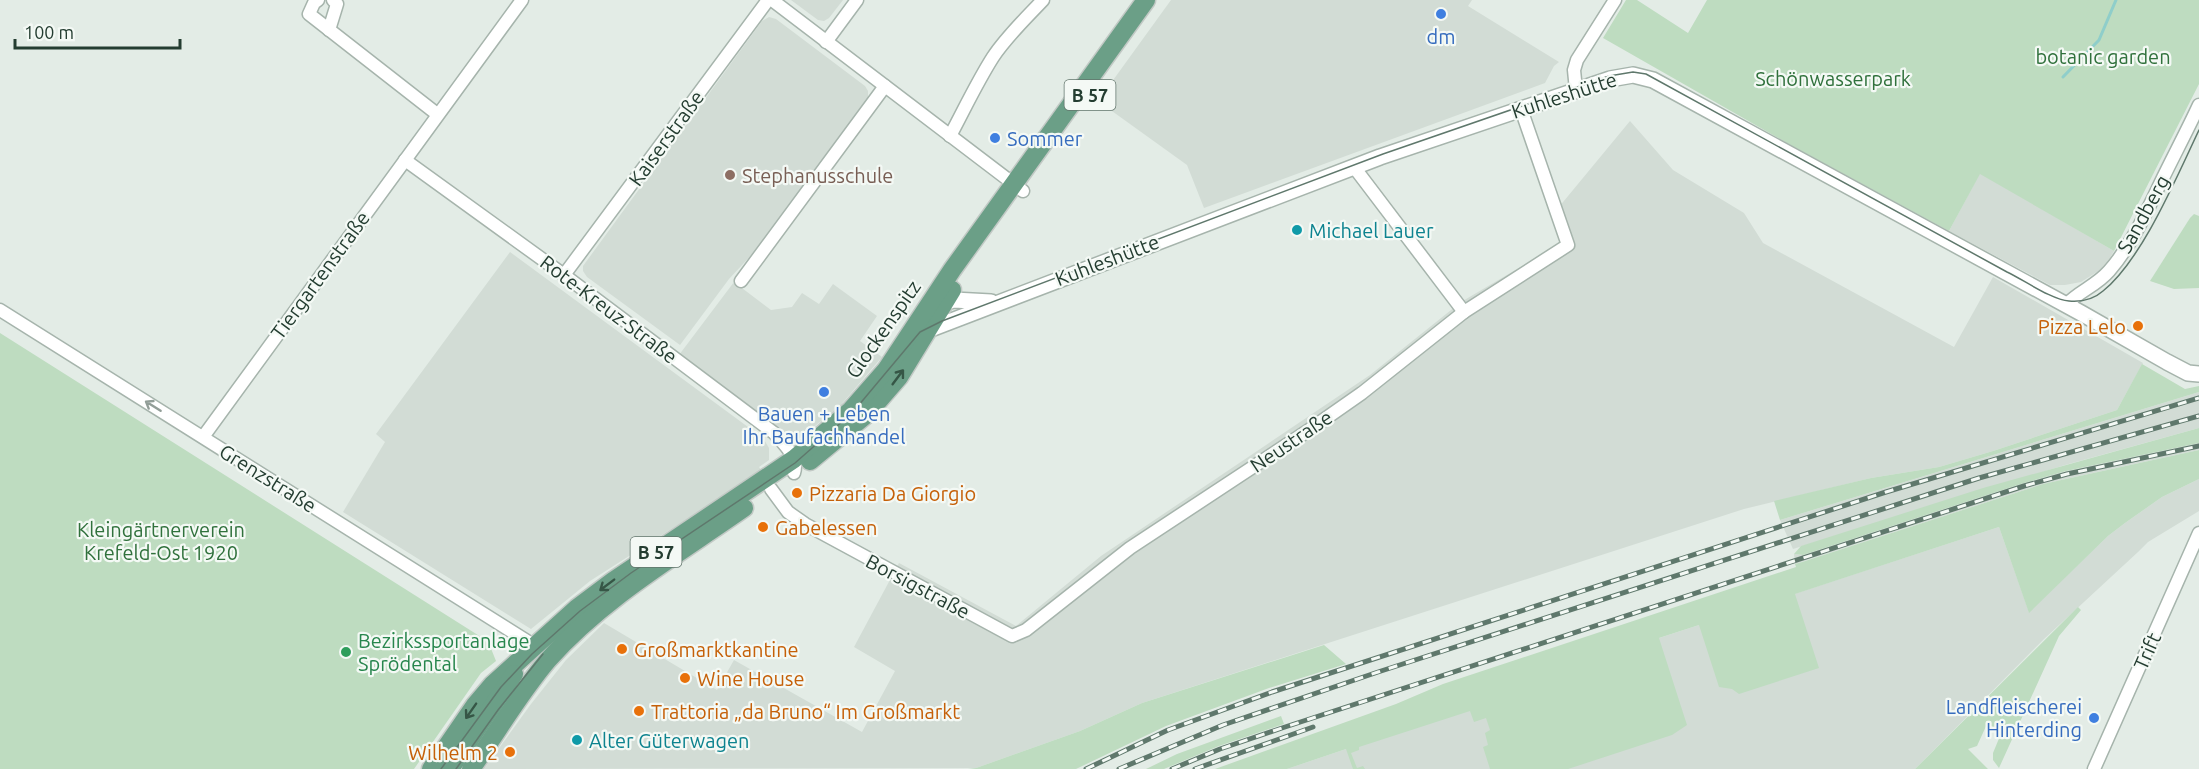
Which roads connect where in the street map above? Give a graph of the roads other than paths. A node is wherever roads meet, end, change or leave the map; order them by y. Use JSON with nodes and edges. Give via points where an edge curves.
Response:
{"nodes":[{"id":1,"x":318,"y":0,"type":"edge"},
{"id":2,"x":333,"y":0,"type":"edge"},
{"id":3,"x":522,"y":0,"type":"edge"},
{"id":4,"x":768,"y":0,"type":"edge"},
{"id":5,"x":772,"y":0,"type":"edge"},
{"id":6,"x":857,"y":0,"type":"edge"},
{"id":7,"x":1043,"y":0,"type":"edge"},
{"id":8,"x":1146,"y":0,"type":"edge"},
{"id":9,"x":1159,"y":0,"type":"edge"},
{"id":10,"x":1615,"y":0,"type":"edge"},
{"id":11,"x":328,"y":30,"type":"junction"},
{"id":12,"x":826,"y":42,"type":"junction"},
{"id":13,"x":885,"y":86,"type":"junction"},
{"id":14,"x":1576,"y":90,"type":"junction"},
{"id":15,"x":2199,"y":105,"type":"edge"},
{"id":16,"x":1521,"y":109,"type":"junction"},
{"id":17,"x":437,"y":114,"type":"junction"},
{"id":18,"x":950,"y":136,"type":"junction"},
{"id":19,"x":405,"y":159,"type":"junction"},
{"id":20,"x":1354,"y":167,"type":"junction"},
{"id":21,"x":1018,"y":188,"type":"junction"},
{"id":22,"x":564,"y":275,"type":"junction"},
{"id":23,"x":741,"y":282,"type":"dead end"},
{"id":24,"x":944,"y":302,"type":"junction"},
{"id":25,"x":998,"y":302,"type":"junction"},
{"id":26,"x":2066,"y":305,"type":"junction"},
{"id":27,"x":0,"y":310,"type":"edge"},
{"id":28,"x":1464,"y":312,"type":"junction"},
{"id":29,"x":922,"y":327,"type":"junction"},
{"id":30,"x":2199,"y":374,"type":"edge"},
{"id":31,"x":203,"y":436,"type":"junction"},
{"id":32,"x":794,"y":466,"type":"junction"},
{"id":33,"x":771,"y":489,"type":"junction"},
{"id":34,"x":2199,"y":533,"type":"edge"},
{"id":35,"x":1012,"y":636,"type":"joint"},
{"id":36,"x":531,"y":650,"type":"junction"},
{"id":37,"x":431,"y":769,"type":"edge"},
{"id":38,"x":450,"y":769,"type":"edge"},
{"id":39,"x":471,"y":769,"type":"edge"},
{"id":40,"x":2094,"y":769,"type":"edge"}],
"edges":[{"from":1,"to":11,"type":"street","via":[[309,14]]},
{"from":2,"to":11,"type":"street","via":[[337,4]]},
{"from":3,"to":17,"type":"street","name":"Tiergartenstraße"},
{"from":4,"to":22,"type":"street","name":"Kaiserstraße"},
{"from":5,"to":12,"type":"street"},
{"from":6,"to":12,"type":"street"},
{"from":7,"to":18,"type":"street","via":[[994,56]]},
{"from":8,"to":21,"type":"main road","name":"Glockenspitz","number":"B 57"},
{"from":9,"to":21,"type":"main road","name":"Glockenspitz","number":"B 57"},
{"from":10,"to":14,"type":"street","via":[[1577,60]]},
{"from":11,"to":17,"type":"street"},
{"from":12,"to":13,"type":"street"},
{"from":13,"to":18,"type":"street"},
{"from":13,"to":23,"type":"street"},
{"from":14,"to":16,"type":"street","name":"Kuhleshütte"},
{"from":14,"to":26,"type":"street","name":"Kuhleshütte","via":[[1623,75],[1653,80]]},
{"from":15,"to":26,"type":"street","name":"Sandberg","via":[[2143,219],[2111,269]]},
{"from":16,"to":20,"type":"street","name":"Kuhleshütte"},
{"from":16,"to":28,"type":"street","name":"Neustraße","via":[[1568,245]]},
{"from":17,"to":19,"type":"street","name":"Tiergartenstraße"},
{"from":18,"to":21,"type":"street"},
{"from":19,"to":22,"type":"street","name":"Rote-Kreuz-Straße"},
{"from":19,"to":31,"type":"street","name":"Tiergartenstraße"},
{"from":20,"to":25,"type":"street","name":"Kuhleshütte"},
{"from":20,"to":28,"type":"street"},
{"from":21,"to":24,"type":"main road","name":"Glockenspitz","number":"B 57"},
{"from":21,"to":29,"type":"main road","name":"Glockenspitz","number":"B 57","via":[[952,270]]},
{"from":22,"to":32,"type":"street","name":"Rote-Kreuz-Straße","via":[[774,433]]},
{"from":24,"to":25,"type":"street"},
{"from":24,"to":29,"type":"main road","name":"Glockenspitz","number":"B 57"},
{"from":25,"to":29,"type":"street","name":"Kuhleshütte"},
{"from":26,"to":30,"type":"street","name":"Kuhleshütte","via":[[2188,373]]},
{"from":31,"to":27,"type":"street","name":"Grenzstraße","one_way":true},
{"from":28,"to":35,"type":"street","name":"Neustraße","via":[[1347,404],[1130,548],[1026,630]]},
{"from":29,"to":32,"type":"main road","name":"Glockenspitz","number":"B 57","via":[[898,377],[867,414]]},
{"from":31,"to":36,"type":"street","name":"Grenzstraße"},
{"from":32,"to":33,"type":"main road","name":"Glockenspitz","number":"B 57"},
{"from":32,"to":36,"type":"main road","name":"Glockenspitz","number":"B 57","one_way":true,"via":[[613,581]]},
{"from":33,"to":35,"type":"street","name":"Borsigstraße","via":[[788,512],[805,524]]},
{"from":33,"to":39,"type":"main road","name":"Glockenspitz","number":"B 57","via":[[605,606],[550,658]]},
{"from":34,"to":40,"type":"street","name":"Trift"},
{"from":36,"to":37,"type":"main road","one_way":true,"via":[[494,682]]},
{"from":36,"to":38,"type":"main road","number":"B 57"}]}
